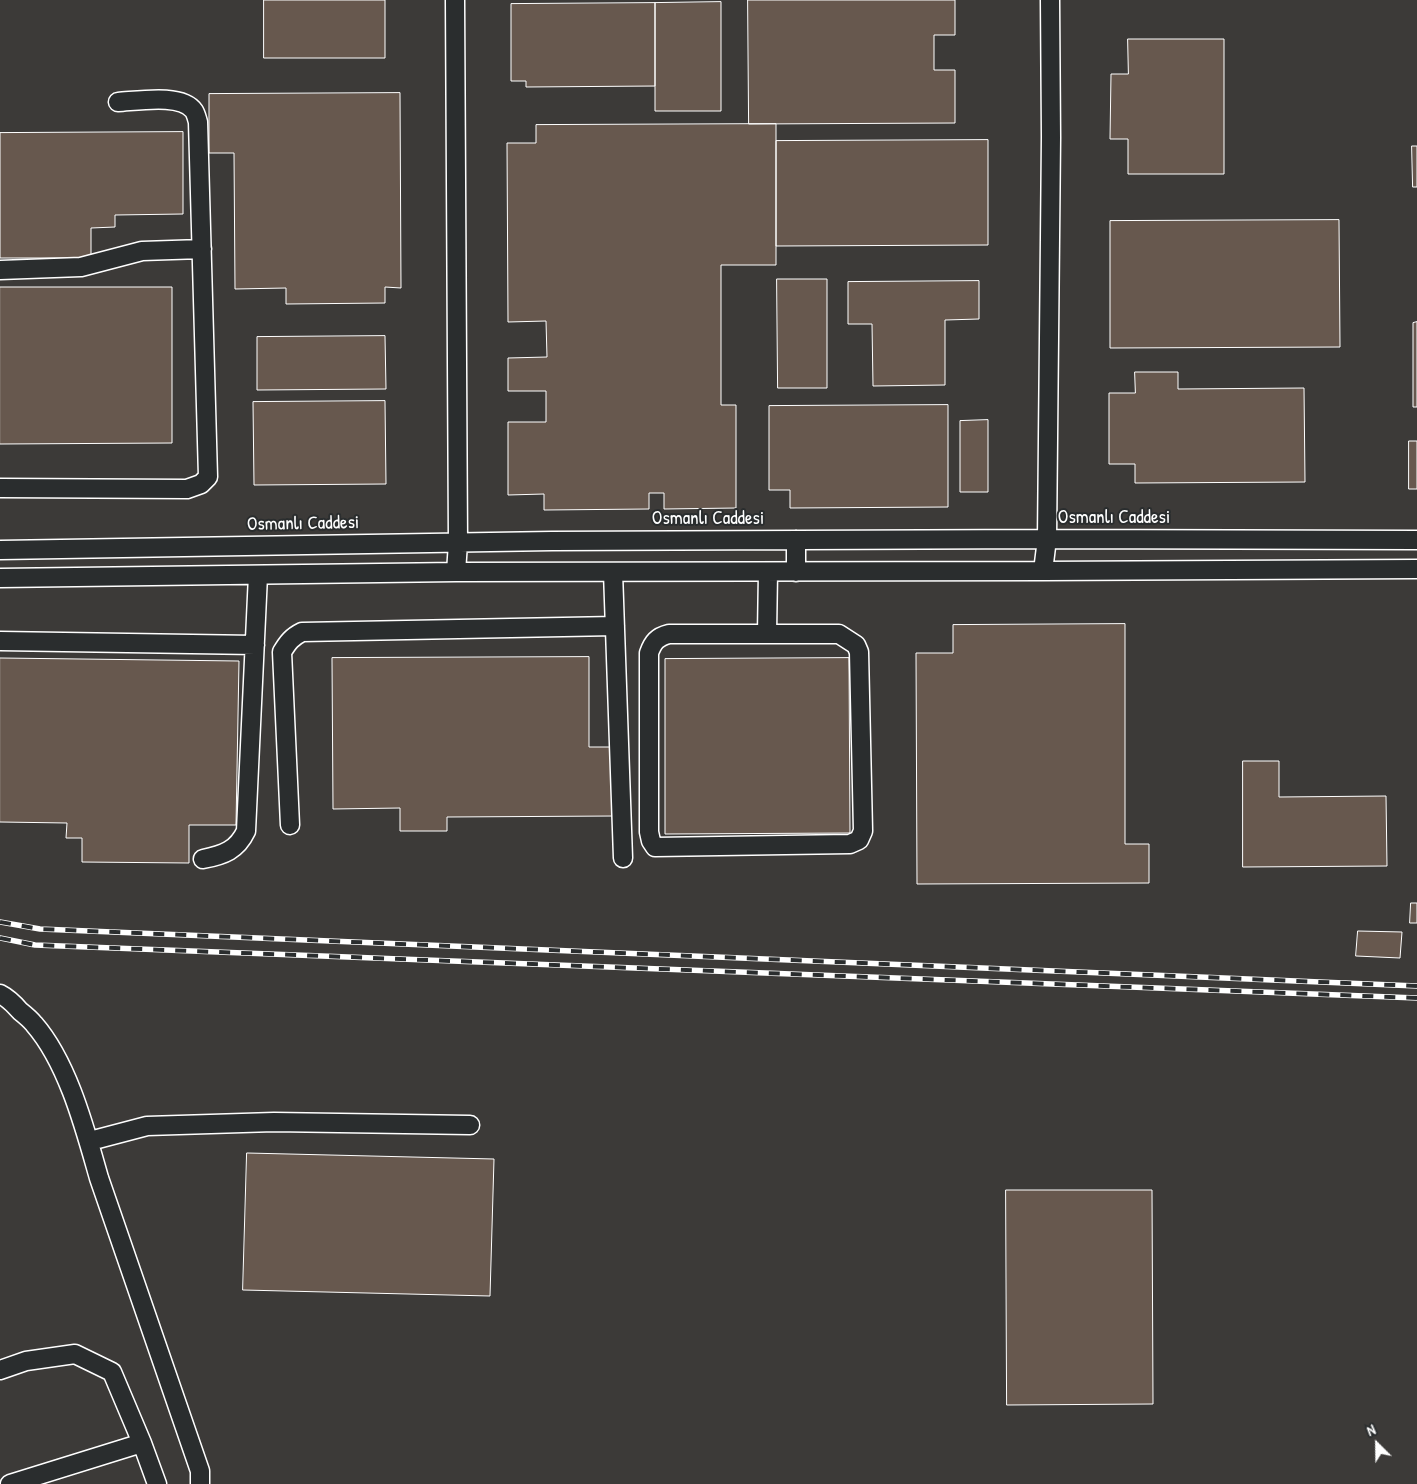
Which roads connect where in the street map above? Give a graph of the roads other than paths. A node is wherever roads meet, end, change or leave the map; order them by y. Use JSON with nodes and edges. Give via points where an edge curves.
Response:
{"nodes":[{"id":1,"x":455,"y":0,"type":"edge"},
{"id":2,"x":1050,"y":0,"type":"edge"},
{"id":3,"x":118,"y":102,"type":"dead end"},
{"id":4,"x":202,"y":249,"type":"junction"},
{"id":5,"x":0,"y":270,"type":"edge"},
{"id":6,"x":0,"y":488,"type":"edge"},
{"id":7,"x":1047,"y":539,"type":"junction"},
{"id":8,"x":796,"y":540,"type":"junction"},
{"id":9,"x":1417,"y":540,"type":"edge"},
{"id":10,"x":458,"y":542,"type":"junction"},
{"id":11,"x":0,"y":550,"type":"edge"},
{"id":12,"x":1417,"y":568,"type":"edge"},
{"id":13,"x":456,"y":572,"type":"junction"},
{"id":14,"x":613,"y":572,"type":"junction"},
{"id":15,"x":768,"y":572,"type":"junction"},
{"id":16,"x":796,"y":572,"type":"junction"},
{"id":17,"x":1043,"y":572,"type":"junction"},
{"id":18,"x":258,"y":575,"type":"junction"},
{"id":19,"x":0,"y":578,"type":"edge"},
{"id":20,"x":615,"y":626,"type":"junction"},
{"id":21,"x":767,"y":634,"type":"junction"},
{"id":22,"x":0,"y":640,"type":"edge"},
{"id":23,"x":255,"y":645,"type":"junction"},
{"id":24,"x":290,"y":825,"type":"dead end"},
{"id":25,"x":623,"y":858,"type":"dead end"},
{"id":26,"x":203,"y":859,"type":"dead end"},
{"id":27,"x":0,"y":994,"type":"edge"},
{"id":28,"x":470,"y":1125,"type":"dead end"},
{"id":29,"x":90,"y":1141,"type":"junction"},
{"id":30,"x":0,"y":1370,"type":"edge"},
{"id":31,"x":142,"y":1443,"type":"junction"},
{"id":32,"x":10,"y":1484,"type":"edge"},
{"id":33,"x":157,"y":1484,"type":"edge"},
{"id":34,"x":200,"y":1484,"type":"edge"}],
"edges":[{"from":1,"to":10,"type":"street"},
{"from":2,"to":7,"type":"street"},
{"from":3,"to":4,"type":"street","via":[[178,101],[194,111],[198,122]]},
{"from":4,"to":5,"type":"street","via":[[142,251],[81,268]]},
{"from":4,"to":6,"type":"street","via":[[208,477],[201,484],[187,489]]},
{"from":7,"to":8,"type":"street","name":"Osmanlı Caddesi"},
{"from":7,"to":9,"type":"street","name":"Osmanlı Caddesi"},
{"from":7,"to":17,"type":"street"},
{"from":8,"to":10,"type":"street","name":"Osmanlı Caddesi"},
{"from":8,"to":16,"type":"street"},
{"from":10,"to":11,"type":"street","name":"Osmanlı Caddesi"},
{"from":10,"to":13,"type":"street"},
{"from":12,"to":17,"type":"street"},
{"from":13,"to":14,"type":"street"},
{"from":13,"to":18,"type":"street"},
{"from":14,"to":15,"type":"street"},
{"from":14,"to":20,"type":"street"},
{"from":15,"to":16,"type":"street"},
{"from":15,"to":21,"type":"street"},
{"from":16,"to":17,"type":"street"},
{"from":18,"to":19,"type":"street"},
{"from":18,"to":23,"type":"street"},
{"from":20,"to":24,"type":"street","via":[[302,632],[295,635],[282,652]]},
{"from":20,"to":25,"type":"street"},
{"from":21,"to":21,"type":"street","via":[[839,634],[856,645],[859,652],[863,831],[859,840],[850,844],[655,847],[649,832],[649,653],[653,642],[669,634]]},
{"from":22,"to":23,"type":"street"},
{"from":23,"to":26,"type":"street","via":[[246,831],[241,841],[229,851]]},
{"from":27,"to":29,"type":"street","via":[[34,1024],[50,1047]]},
{"from":28,"to":29,"type":"street","via":[[274,1122],[147,1126]]},
{"from":29,"to":34,"type":"street","via":[[200,1471]]},
{"from":30,"to":31,"type":"street","via":[[26,1361],[75,1354],[112,1372]]},
{"from":31,"to":32,"type":"street"},
{"from":31,"to":33,"type":"street"}]}
